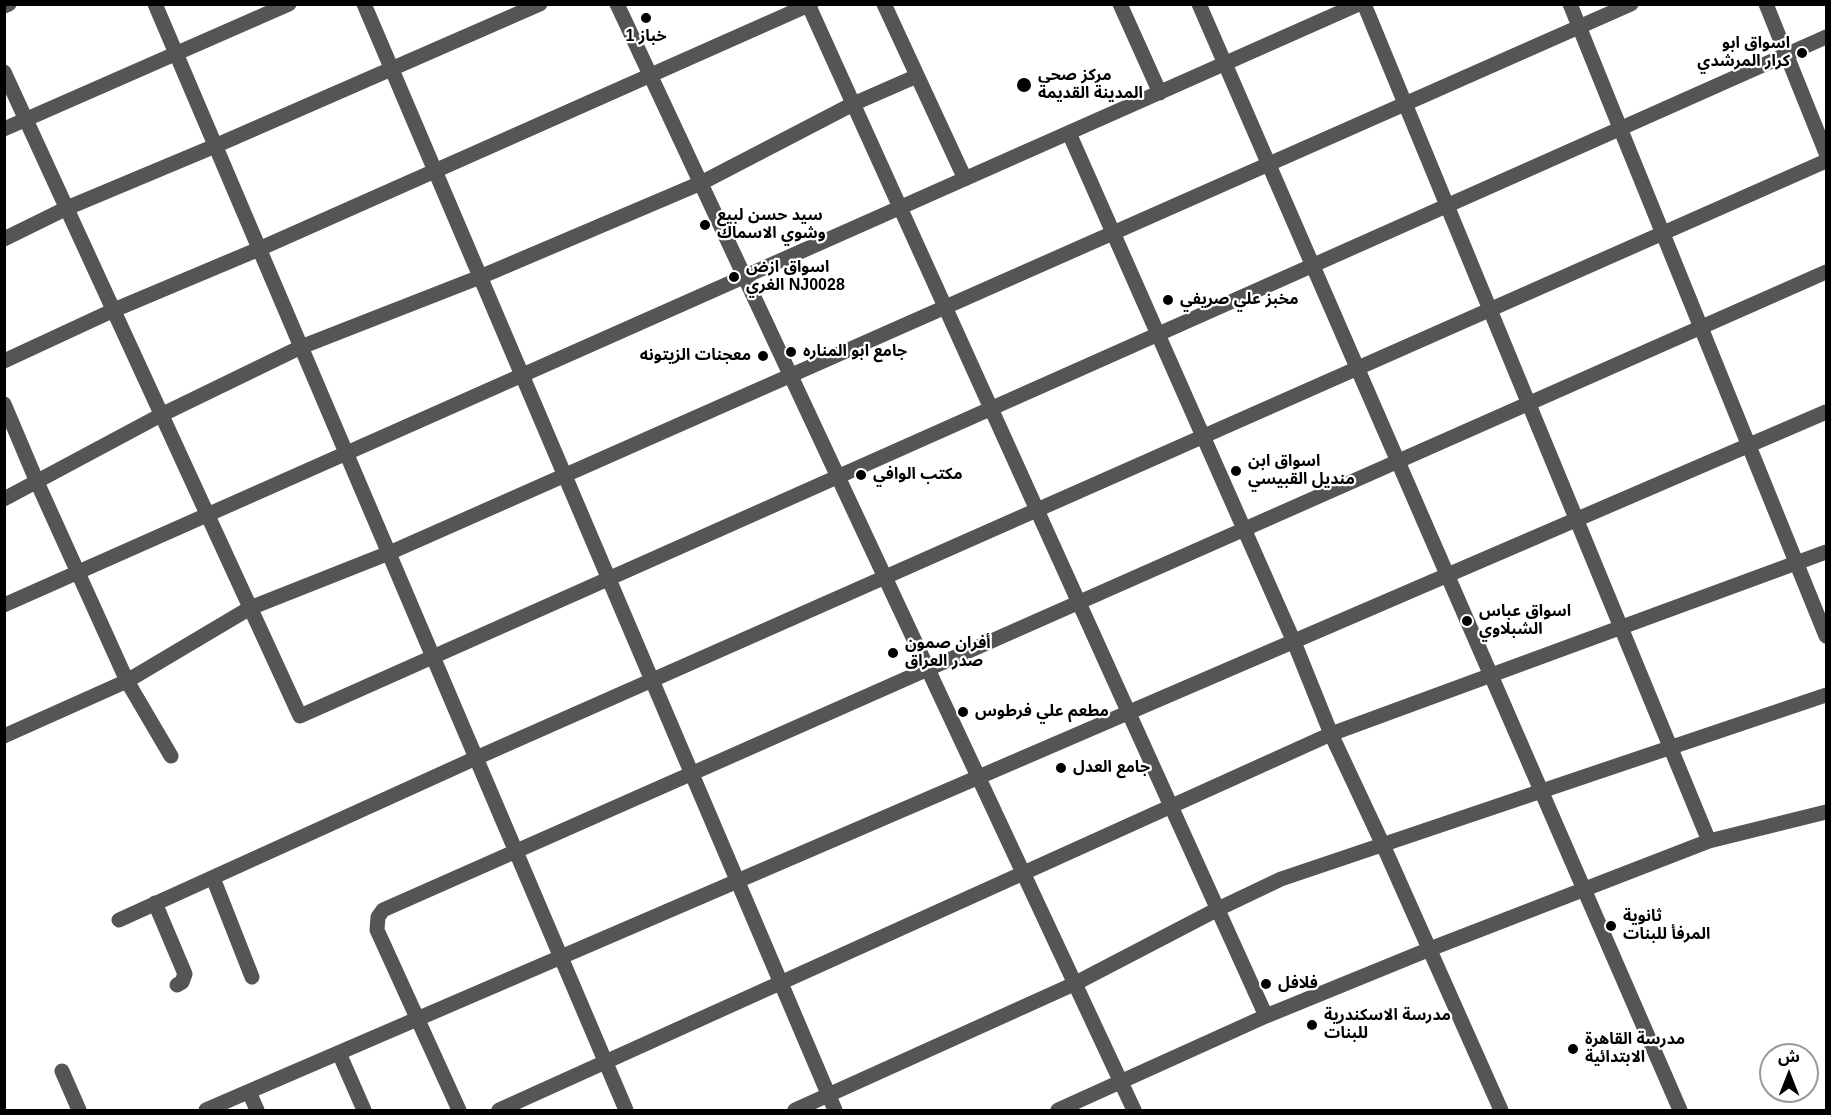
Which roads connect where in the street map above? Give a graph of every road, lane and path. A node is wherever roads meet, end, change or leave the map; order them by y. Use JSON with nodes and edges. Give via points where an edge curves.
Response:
{"nodes":[{"id":1,"x":9,"y":4,"type":"edge"},
{"id":2,"x":155,"y":4,"type":"edge"},
{"id":3,"x":289,"y":4,"type":"edge"},
{"id":4,"x":364,"y":4,"type":"edge"},
{"id":5,"x":540,"y":4,"type":"edge"},
{"id":6,"x":617,"y":4,"type":"edge"},
{"id":7,"x":884,"y":4,"type":"edge"},
{"id":8,"x":1120,"y":4,"type":"edge"},
{"id":9,"x":1199,"y":4,"type":"edge"},
{"id":10,"x":1359,"y":4,"type":"edge"},
{"id":11,"x":1364,"y":4,"type":"edge"},
{"id":12,"x":1570,"y":4,"type":"edge"},
{"id":13,"x":1631,"y":4,"type":"edge"},
{"id":14,"x":1766,"y":4,"type":"edge"},
{"id":15,"x":809,"y":5,"type":"edge"},
{"id":16,"x":4,"y":6,"type":"edge"},
{"id":17,"x":1579,"y":28,"type":"junction"},
{"id":18,"x":1827,"y":37,"type":"edge"},
{"id":19,"x":176,"y":54,"type":"junction"},
{"id":20,"x":1785,"y":55,"type":"junction"},
{"id":21,"x":1225,"y":64,"type":"junction"},
{"id":22,"x":392,"y":69,"type":"junction"},
{"id":23,"x":4,"y":72,"type":"edge"},
{"id":24,"x":650,"y":75,"type":"junction"},
{"id":25,"x":917,"y":76,"type":"junction"},
{"id":26,"x":1160,"y":93,"type":"junction"},
{"id":27,"x":853,"y":104,"type":"junction"},
{"id":28,"x":1405,"y":104,"type":"junction"},
{"id":29,"x":26,"y":118,"type":"junction"},
{"id":30,"x":4,"y":129,"type":"edge"},
{"id":31,"x":1619,"y":129,"type":"junction"},
{"id":32,"x":1069,"y":133,"type":"junction"},
{"id":33,"x":215,"y":146,"type":"junction"},
{"id":34,"x":1827,"y":153,"type":"edge"},
{"id":35,"x":1827,"y":161,"type":"edge"},
{"id":36,"x":1269,"y":165,"type":"junction"},
{"id":37,"x":435,"y":171,"type":"junction"},
{"id":38,"x":965,"y":179,"type":"junction"},
{"id":39,"x":701,"y":183,"type":"junction"},
{"id":40,"x":1446,"y":206,"type":"junction"},
{"id":41,"x":67,"y":208,"type":"junction"},
{"id":42,"x":900,"y":208,"type":"junction"},
{"id":43,"x":1113,"y":233,"type":"junction"},
{"id":44,"x":1663,"y":233,"type":"junction"},
{"id":45,"x":4,"y":240,"type":"edge"},
{"id":46,"x":259,"y":249,"type":"junction"},
{"id":47,"x":1312,"y":266,"type":"junction"},
{"id":48,"x":1827,"y":272,"type":"edge"},
{"id":49,"x":480,"y":277,"type":"junction"},
{"id":50,"x":744,"y":277,"type":"junction"},
{"id":51,"x":945,"y":307,"type":"junction"},
{"id":52,"x":114,"y":310,"type":"junction"},
{"id":53,"x":1490,"y":310,"type":"junction"},
{"id":54,"x":1701,"y":327,"type":"junction"},
{"id":55,"x":1158,"y":334,"type":"junction"},
{"id":56,"x":301,"y":347,"type":"junction"},
{"id":57,"x":4,"y":361,"type":"edge"},
{"id":58,"x":1357,"y":368,"type":"junction"},
{"id":59,"x":522,"y":375,"type":"junction"},
{"id":60,"x":791,"y":376,"type":"junction"},
{"id":61,"x":1528,"y":403,"type":"junction"},
{"id":62,"x":4,"y":404,"type":"edge"},
{"id":63,"x":991,"y":408,"type":"junction"},
{"id":64,"x":1827,"y":412,"type":"edge"},
{"id":65,"x":161,"y":415,"type":"junction"},
{"id":66,"x":1203,"y":437,"type":"junction"},
{"id":67,"x":1749,"y":446,"type":"junction"},
{"id":68,"x":346,"y":453,"type":"junction"},
{"id":69,"x":1398,"y":461,"type":"junction"},
{"id":70,"x":565,"y":475,"type":"junction"},
{"id":71,"x":838,"y":477,"type":"junction"},
{"id":72,"x":37,"y":482,"type":"junction"},
{"id":73,"x":4,"y":499,"type":"edge"},
{"id":74,"x":1037,"y":510,"type":"junction"},
{"id":75,"x":207,"y":515,"type":"junction"},
{"id":76,"x":1576,"y":520,"type":"junction"},
{"id":77,"x":1244,"y":529,"type":"junction"},
{"id":78,"x":1827,"y":552,"type":"edge"},
{"id":79,"x":388,"y":553,"type":"junction"},
{"id":80,"x":1797,"y":563,"type":"junction"},
{"id":81,"x":79,"y":571,"type":"junction"},
{"id":82,"x":1447,"y":576,"type":"junction"},
{"id":83,"x":885,"y":578,"type":"junction"},
{"id":84,"x":609,"y":579,"type":"junction"},
{"id":85,"x":1079,"y":602,"type":"junction"},
{"id":86,"x":4,"y":605,"type":"edge"},
{"id":87,"x":250,"y":608,"type":"junction"},
{"id":88,"x":1621,"y":628,"type":"junction"},
{"id":89,"x":1827,"y":636,"type":"edge"},
{"id":90,"x":1294,"y":642,"type":"junction"},
{"id":91,"x":433,"y":657,"type":"junction"},
{"id":92,"x":927,"y":669,"type":"junction"},
{"id":93,"x":1491,"y":675,"type":"junction"},
{"id":94,"x":127,"y":681,"type":"junction"},
{"id":95,"x":652,"y":681,"type":"junction"},
{"id":96,"x":1827,"y":695,"type":"edge"},
{"id":97,"x":1129,"y":713,"type":"junction"},
{"id":98,"x":1331,"y":734,"type":"junction"},
{"id":99,"x":4,"y":736,"type":"edge"},
{"id":100,"x":1670,"y":747,"type":"junction"},
{"id":101,"x":171,"y":756,"type":"dead end"},
{"id":102,"x":476,"y":758,"type":"junction"},
{"id":103,"x":692,"y":773,"type":"junction"},
{"id":104,"x":978,"y":778,"type":"junction"},
{"id":105,"x":1541,"y":791,"type":"junction"},
{"id":106,"x":1171,"y":806,"type":"junction"},
{"id":107,"x":1827,"y":812,"type":"edge"},
{"id":108,"x":1709,"y":842,"type":"junction"},
{"id":109,"x":1383,"y":845,"type":"junction"},
{"id":110,"x":516,"y":851,"type":"junction"},
{"id":111,"x":1023,"y":873,"type":"junction"},
{"id":112,"x":213,"y":878,"type":"junction"},
{"id":113,"x":738,"y":881,"type":"junction"},
{"id":114,"x":1584,"y":890,"type":"junction"},
{"id":115,"x":155,"y":903,"type":"junction"},
{"id":116,"x":1218,"y":909,"type":"junction"},
{"id":117,"x":119,"y":920,"type":"dead end"},
{"id":118,"x":1430,"y":949,"type":"junction"},
{"id":119,"x":561,"y":957,"type":"junction"},
{"id":120,"x":252,"y":977,"type":"dead end"},
{"id":121,"x":781,"y":983,"type":"junction"},
{"id":122,"x":1074,"y":984,"type":"junction"},
{"id":123,"x":177,"y":985,"type":"dead end"},
{"id":124,"x":1266,"y":1016,"type":"junction"},
{"id":125,"x":418,"y":1019,"type":"junction"},
{"id":126,"x":339,"y":1053,"type":"junction"},
{"id":127,"x":605,"y":1062,"type":"junction"},
{"id":128,"x":62,"y":1071,"type":"dead end"},
{"id":129,"x":1120,"y":1083,"type":"junction"},
{"id":130,"x":249,"y":1092,"type":"junction"},
{"id":131,"x":829,"y":1096,"type":"junction"},
{"id":132,"x":79,"y":1110,"type":"edge"},
{"id":133,"x":206,"y":1110,"type":"edge"},
{"id":134,"x":257,"y":1110,"type":"edge"},
{"id":135,"x":364,"y":1110,"type":"edge"},
{"id":136,"x":459,"y":1110,"type":"edge"},
{"id":137,"x":499,"y":1110,"type":"edge"},
{"id":138,"x":626,"y":1110,"type":"edge"},
{"id":139,"x":795,"y":1110,"type":"edge"},
{"id":140,"x":835,"y":1110,"type":"edge"},
{"id":141,"x":1058,"y":1110,"type":"edge"},
{"id":142,"x":1134,"y":1110,"type":"edge"},
{"id":143,"x":1501,"y":1110,"type":"edge"},
{"id":144,"x":1680,"y":1110,"type":"edge"}],
"edges":[{"from":1,"to":16,"type":"street"},
{"from":2,"to":19,"type":"street"},
{"from":3,"to":19,"type":"street"},
{"from":4,"to":22,"type":"street"},
{"from":5,"to":22,"type":"street"},
{"from":6,"to":24,"type":"street"},
{"from":7,"to":25,"type":"street"},
{"from":8,"to":26,"type":"street"},
{"from":9,"to":21,"type":"street"},
{"from":10,"to":21,"type":"street"},
{"from":11,"to":28,"type":"street"},
{"from":12,"to":17,"type":"street"},
{"from":13,"to":17,"type":"street"},
{"from":14,"to":20,"type":"street"},
{"from":15,"to":24,"type":"street"},
{"from":15,"to":27,"type":"street"},
{"from":17,"to":28,"type":"street"},
{"from":17,"to":31,"type":"street"},
{"from":18,"to":20,"type":"street"},
{"from":19,"to":29,"type":"street"},
{"from":19,"to":33,"type":"street"},
{"from":20,"to":31,"type":"street"},
{"from":20,"to":34,"type":"street"},
{"from":21,"to":26,"type":"street"},
{"from":21,"to":36,"type":"street"},
{"from":22,"to":33,"type":"street"},
{"from":22,"to":37,"type":"street"},
{"from":23,"to":29,"type":"street"},
{"from":24,"to":37,"type":"street"},
{"from":24,"to":39,"type":"street"},
{"from":25,"to":27,"type":"street"},
{"from":25,"to":38,"type":"street"},
{"from":26,"to":32,"type":"street"},
{"from":27,"to":39,"type":"street"},
{"from":27,"to":42,"type":"street"},
{"from":28,"to":36,"type":"street"},
{"from":28,"to":40,"type":"street"},
{"from":29,"to":30,"type":"street"},
{"from":29,"to":41,"type":"street"},
{"from":31,"to":40,"type":"street"},
{"from":31,"to":44,"type":"street"},
{"from":32,"to":38,"type":"street"},
{"from":32,"to":43,"type":"street"},
{"from":33,"to":41,"type":"street"},
{"from":33,"to":46,"type":"street"},
{"from":35,"to":44,"type":"street"},
{"from":36,"to":43,"type":"street"},
{"from":36,"to":47,"type":"street"},
{"from":37,"to":46,"type":"street"},
{"from":37,"to":49,"type":"street"},
{"from":38,"to":42,"type":"street"},
{"from":39,"to":49,"type":"street"},
{"from":39,"to":50,"type":"street"},
{"from":40,"to":47,"type":"street"},
{"from":40,"to":53,"type":"street"},
{"from":41,"to":45,"type":"street"},
{"from":41,"to":52,"type":"street"},
{"from":42,"to":50,"type":"street"},
{"from":42,"to":51,"type":"street"},
{"from":43,"to":51,"type":"street"},
{"from":43,"to":55,"type":"street"},
{"from":44,"to":53,"type":"street"},
{"from":44,"to":54,"type":"street"},
{"from":46,"to":52,"type":"street"},
{"from":46,"to":56,"type":"street"},
{"from":47,"to":55,"type":"street"},
{"from":47,"to":58,"type":"street"},
{"from":48,"to":54,"type":"street"},
{"from":49,"to":56,"type":"street"},
{"from":49,"to":59,"type":"street"},
{"from":50,"to":59,"type":"street"},
{"from":50,"to":60,"type":"street"},
{"from":51,"to":60,"type":"street"},
{"from":51,"to":63,"type":"street"},
{"from":52,"to":57,"type":"street"},
{"from":52,"to":65,"type":"street"},
{"from":53,"to":58,"type":"street"},
{"from":53,"to":61,"type":"street"},
{"from":54,"to":61,"type":"street"},
{"from":54,"to":67,"type":"street"},
{"from":55,"to":63,"type":"street"},
{"from":55,"to":66,"type":"street"},
{"from":56,"to":65,"type":"street"},
{"from":56,"to":68,"type":"street"},
{"from":58,"to":66,"type":"street"},
{"from":58,"to":69,"type":"street"},
{"from":59,"to":68,"type":"street"},
{"from":59,"to":70,"type":"street"},
{"from":60,"to":70,"type":"street"},
{"from":60,"to":71,"type":"street"},
{"from":61,"to":69,"type":"street"},
{"from":61,"to":76,"type":"street"},
{"from":62,"to":72,"type":"street"},
{"from":63,"to":71,"type":"street"},
{"from":63,"to":74,"type":"street"},
{"from":64,"to":67,"type":"street"},
{"from":65,"to":72,"type":"street"},
{"from":65,"to":75,"type":"street"},
{"from":66,"to":74,"type":"street"},
{"from":66,"to":77,"type":"street"},
{"from":67,"to":76,"type":"street"},
{"from":67,"to":80,"type":"street"},
{"from":68,"to":75,"type":"street"},
{"from":68,"to":79,"type":"street"},
{"from":69,"to":77,"type":"street"},
{"from":69,"to":82,"type":"street"},
{"from":70,"to":79,"type":"street"},
{"from":70,"to":84,"type":"street"},
{"from":71,"to":83,"type":"street"},
{"from":71,"to":84,"type":"street"},
{"from":72,"to":73,"type":"street"},
{"from":72,"to":81,"type":"street"},
{"from":74,"to":83,"type":"street"},
{"from":74,"to":85,"type":"street"},
{"from":75,"to":81,"type":"street"},
{"from":75,"to":87,"type":"street"},
{"from":76,"to":82,"type":"street"},
{"from":76,"to":88,"type":"street"},
{"from":77,"to":85,"type":"street"},
{"from":77,"to":90,"type":"street"},
{"from":78,"to":80,"type":"street"},
{"from":79,"to":87,"type":"street"},
{"from":79,"to":91,"type":"street"},
{"from":80,"to":88,"type":"street"},
{"from":80,"to":89,"type":"street"},
{"from":81,"to":86,"type":"street"},
{"from":81,"to":94,"type":"street"},
{"from":82,"to":90,"type":"street"},
{"from":82,"to":93,"type":"street"},
{"from":83,"to":92,"type":"street"},
{"from":83,"to":95,"type":"street"},
{"from":84,"to":91,"type":"street"},
{"from":84,"to":95,"type":"street"},
{"from":85,"to":92,"type":"street"},
{"from":85,"to":97,"type":"street"},
{"from":87,"to":91,"type":"street","via":[[300,716]]},
{"from":87,"to":94,"type":"street"},
{"from":88,"to":93,"type":"street"},
{"from":88,"to":100,"type":"street"},
{"from":90,"to":97,"type":"street"},
{"from":90,"to":98,"type":"street"},
{"from":91,"to":102,"type":"street"},
{"from":92,"to":103,"type":"street"},
{"from":92,"to":104,"type":"street"},
{"from":93,"to":98,"type":"street"},
{"from":93,"to":105,"type":"street"},
{"from":94,"to":99,"type":"street"},
{"from":94,"to":101,"type":"street"},
{"from":95,"to":102,"type":"street"},
{"from":95,"to":103,"type":"street"},
{"from":96,"to":100,"type":"street"},
{"from":97,"to":104,"type":"street"},
{"from":97,"to":106,"type":"street"},
{"from":98,"to":106,"type":"street"},
{"from":98,"to":109,"type":"street"},
{"from":100,"to":105,"type":"street"},
{"from":100,"to":108,"type":"street"},
{"from":102,"to":110,"type":"street"},
{"from":102,"to":112,"type":"street"},
{"from":103,"to":110,"type":"street"},
{"from":103,"to":113,"type":"street"},
{"from":104,"to":111,"type":"street"},
{"from":104,"to":113,"type":"street"},
{"from":105,"to":109,"type":"street"},
{"from":105,"to":114,"type":"street"},
{"from":106,"to":111,"type":"street"},
{"from":106,"to":116,"type":"street"},
{"from":107,"to":108,"type":"street"},
{"from":108,"to":114,"type":"street"},
{"from":109,"to":116,"type":"street","via":[[1281,879]]},
{"from":109,"to":118,"type":"street"},
{"from":110,"to":119,"type":"street"},
{"from":110,"to":125,"type":"street","via":[[383,910],[378,917],[377,930]]},
{"from":111,"to":121,"type":"street"},
{"from":111,"to":122,"type":"street"},
{"from":112,"to":115,"type":"street"},
{"from":112,"to":120,"type":"street"},
{"from":113,"to":119,"type":"street"},
{"from":113,"to":121,"type":"street"},
{"from":114,"to":118,"type":"street"},
{"from":114,"to":144,"type":"street"},
{"from":115,"to":117,"type":"street"},
{"from":115,"to":123,"type":"street","via":[[184,974]]},
{"from":116,"to":122,"type":"street"},
{"from":116,"to":124,"type":"street"},
{"from":118,"to":124,"type":"street"},
{"from":118,"to":143,"type":"street"},
{"from":119,"to":125,"type":"street"},
{"from":119,"to":127,"type":"street"},
{"from":121,"to":127,"type":"street"},
{"from":121,"to":131,"type":"street"},
{"from":122,"to":129,"type":"street"},
{"from":122,"to":131,"type":"street"},
{"from":124,"to":129,"type":"street"},
{"from":125,"to":126,"type":"street"},
{"from":125,"to":136,"type":"street"},
{"from":126,"to":130,"type":"street"},
{"from":126,"to":135,"type":"street"},
{"from":127,"to":137,"type":"street"},
{"from":127,"to":138,"type":"street"},
{"from":128,"to":132,"type":"street"},
{"from":129,"to":141,"type":"street"},
{"from":129,"to":142,"type":"street"},
{"from":130,"to":133,"type":"street"},
{"from":130,"to":134,"type":"street"},
{"from":131,"to":139,"type":"street"},
{"from":131,"to":140,"type":"street"}]}
